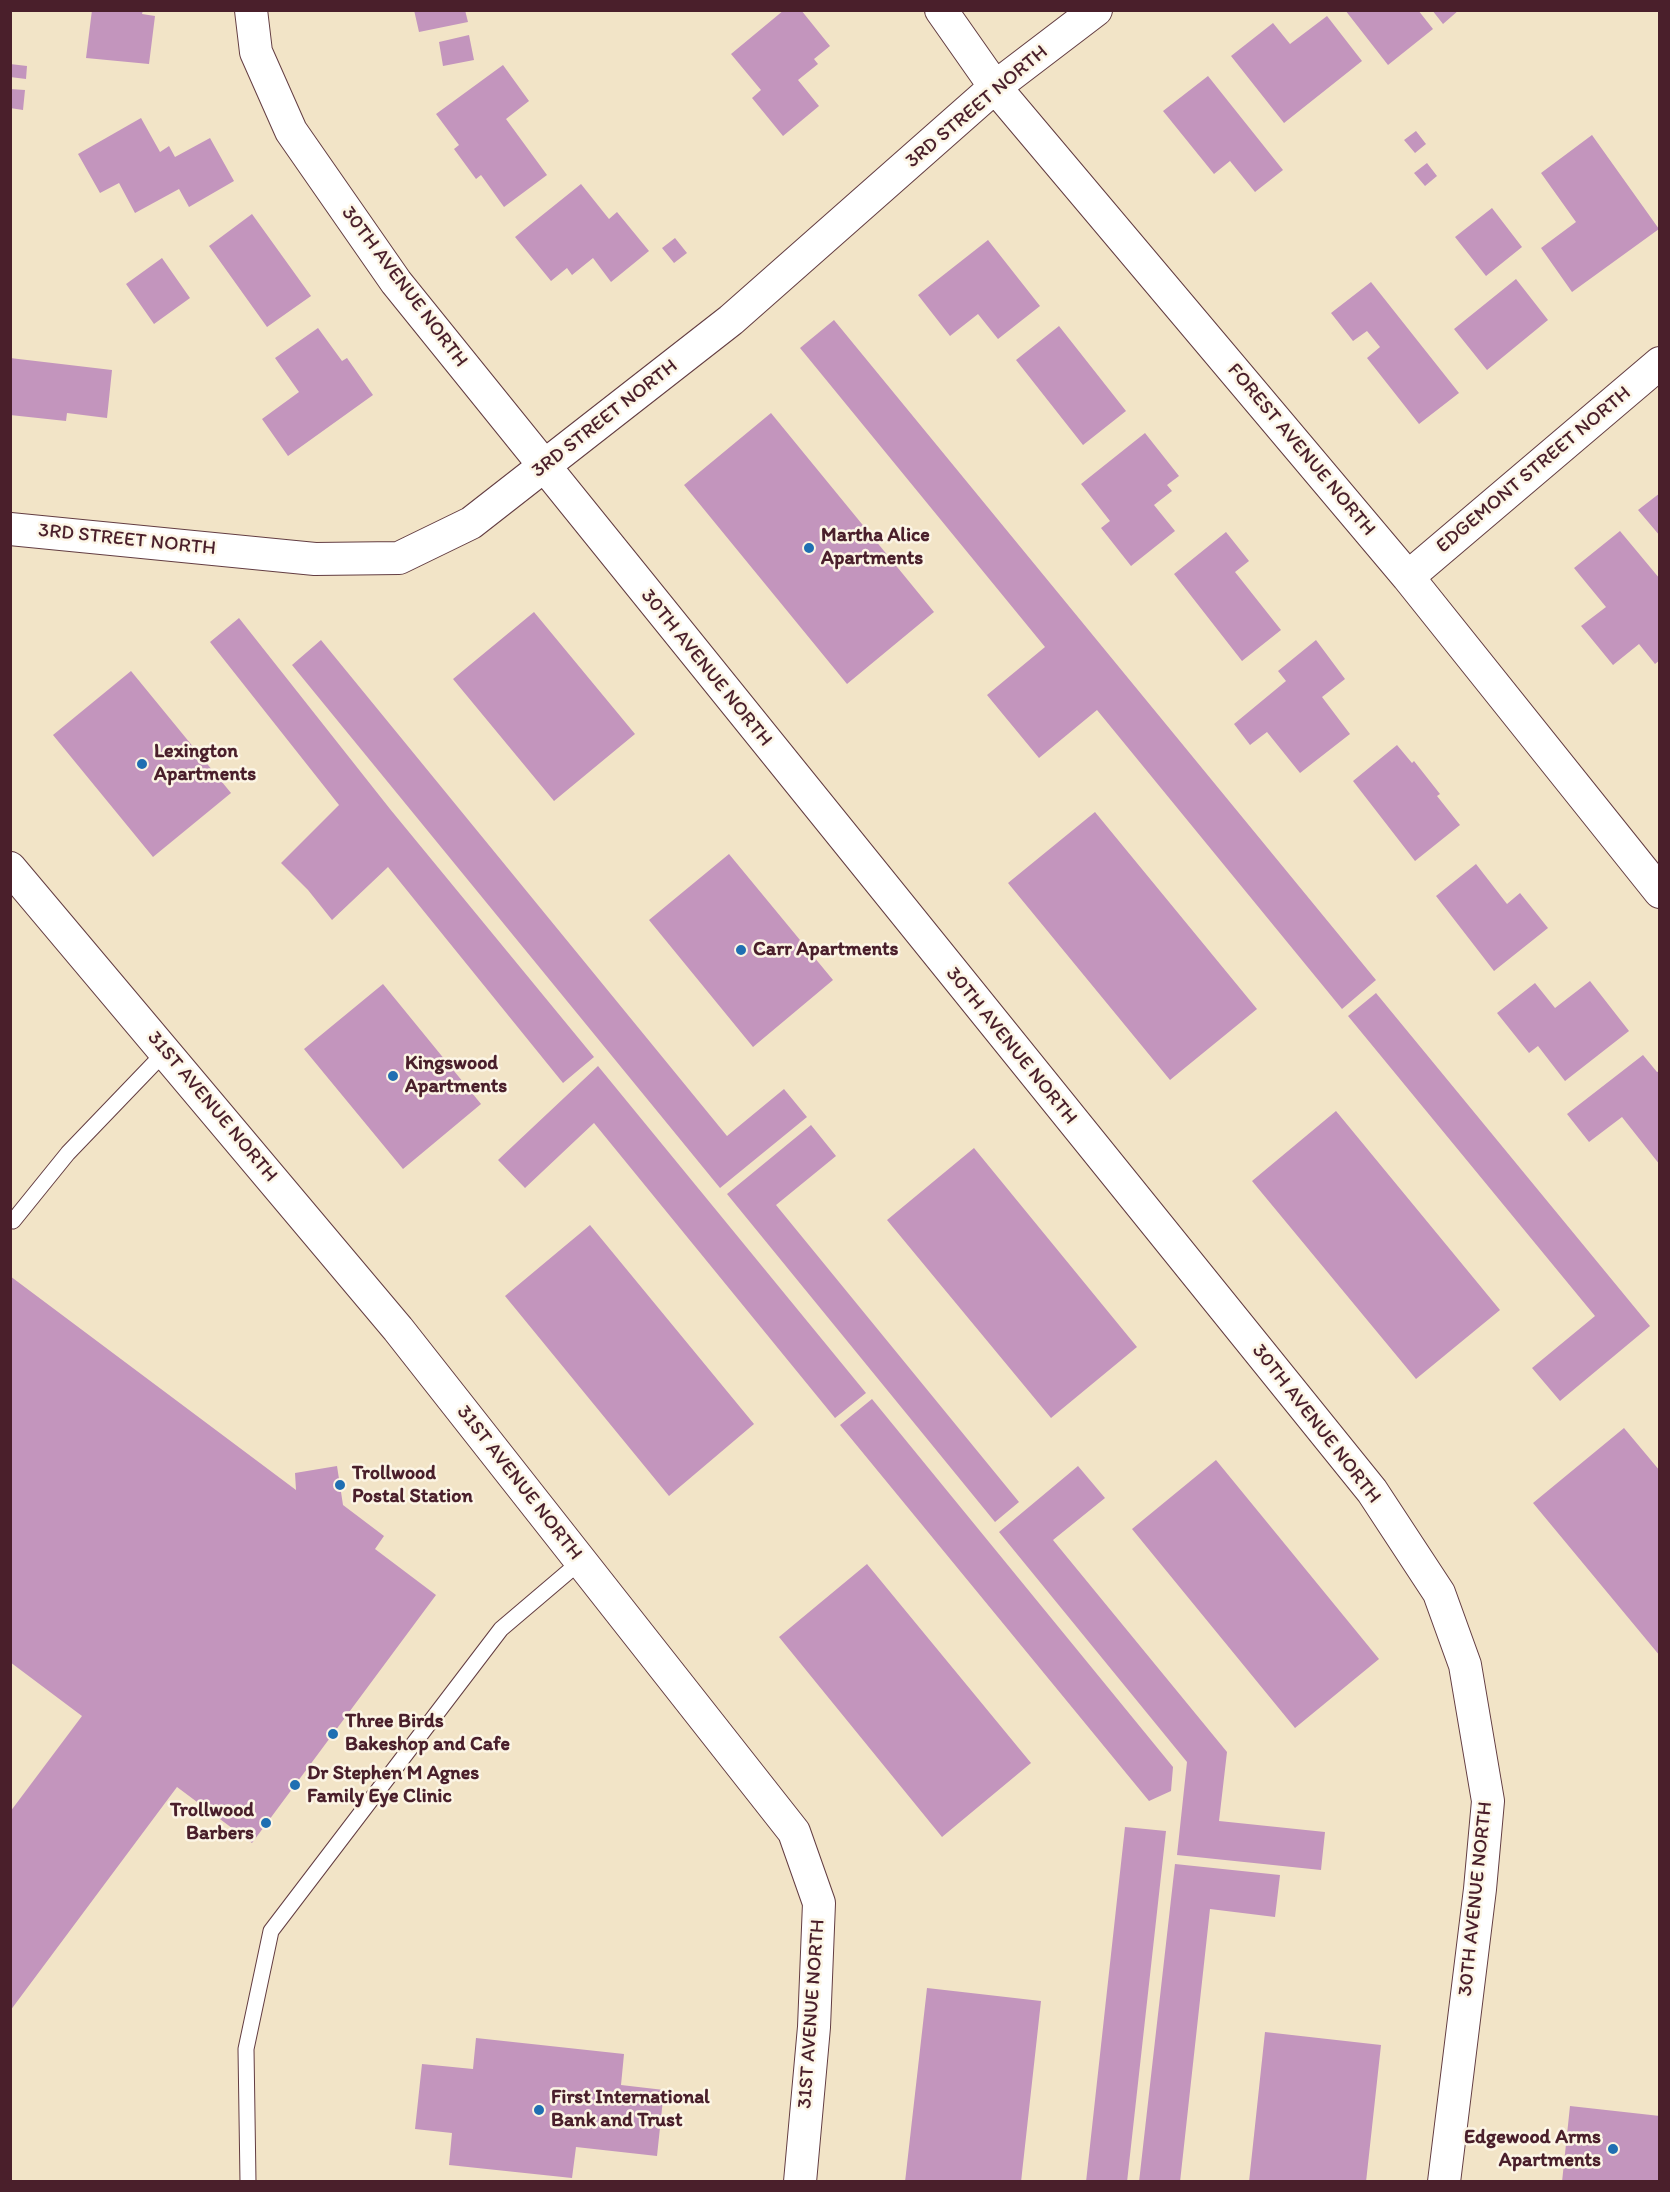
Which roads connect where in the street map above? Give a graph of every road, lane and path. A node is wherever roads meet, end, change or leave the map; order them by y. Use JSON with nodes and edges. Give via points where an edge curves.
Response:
{"nodes":[{"id":1,"x":251,"y":10,"type":"edge"},
{"id":2,"x":941,"y":10,"type":"edge"},
{"id":3,"x":1096,"y":10,"type":"edge"},
{"id":4,"x":995,"y":87,"type":"junction"},
{"id":5,"x":1659,"y":363,"type":"edge"},
{"id":6,"x":544,"y":467,"type":"junction"},
{"id":7,"x":10,"y":529,"type":"edge"},
{"id":8,"x":1408,"y":577,"type":"junction"},
{"id":9,"x":10,"y":868,"type":"edge"},
{"id":10,"x":1659,"y":892,"type":"edge"},
{"id":11,"x":165,"y":1052,"type":"junction"},
{"id":12,"x":10,"y":1220,"type":"edge"},
{"id":13,"x":580,"y":1561,"type":"junction"},
{"id":14,"x":248,"y":2181,"type":"edge"},
{"id":15,"x":800,"y":2181,"type":"edge"},
{"id":16,"x":1444,"y":2181,"type":"edge"}],
"edges":[{"from":1,"to":6,"type":"street","name":"30TH AVENUE NORTH","via":[[256,52],[291,131],[396,282]]},
{"from":2,"to":4,"type":"street","name":"FOREST AVENUE NORTH"},
{"from":3,"to":4,"type":"street","name":"3RD STREET NORTH"},
{"from":4,"to":6,"type":"street","name":"3RD STREET NORTH","via":[[731,320]]},
{"from":4,"to":8,"type":"street","name":"FOREST AVENUE NORTH"},
{"from":5,"to":8,"type":"street","name":"EDGEMONT STREET NORTH"},
{"from":6,"to":7,"type":"street","name":"3RD STREET NORTH","via":[[471,523],[399,558],[315,559]]},
{"from":6,"to":16,"type":"street","name":"30TH AVENUE NORTH","via":[[1364,1482],[1440,1593],[1465,1665],[1488,1801]]},
{"from":8,"to":10,"type":"street","name":"FOREST AVENUE NORTH"},
{"from":9,"to":11,"type":"street","name":"31ST AVENUE NORTH"},
{"from":11,"to":12,"type":"lane"},
{"from":11,"to":13,"type":"street","name":"31ST AVENUE NORTH","via":[[398,1329]]},
{"from":13,"to":14,"type":"lane","via":[[501,1629],[271,1931],[246,2049]]},
{"from":13,"to":15,"type":"street","name":"31ST AVENUE NORTH","via":[[794,1832],[819,1903],[814,2027]]}]}
